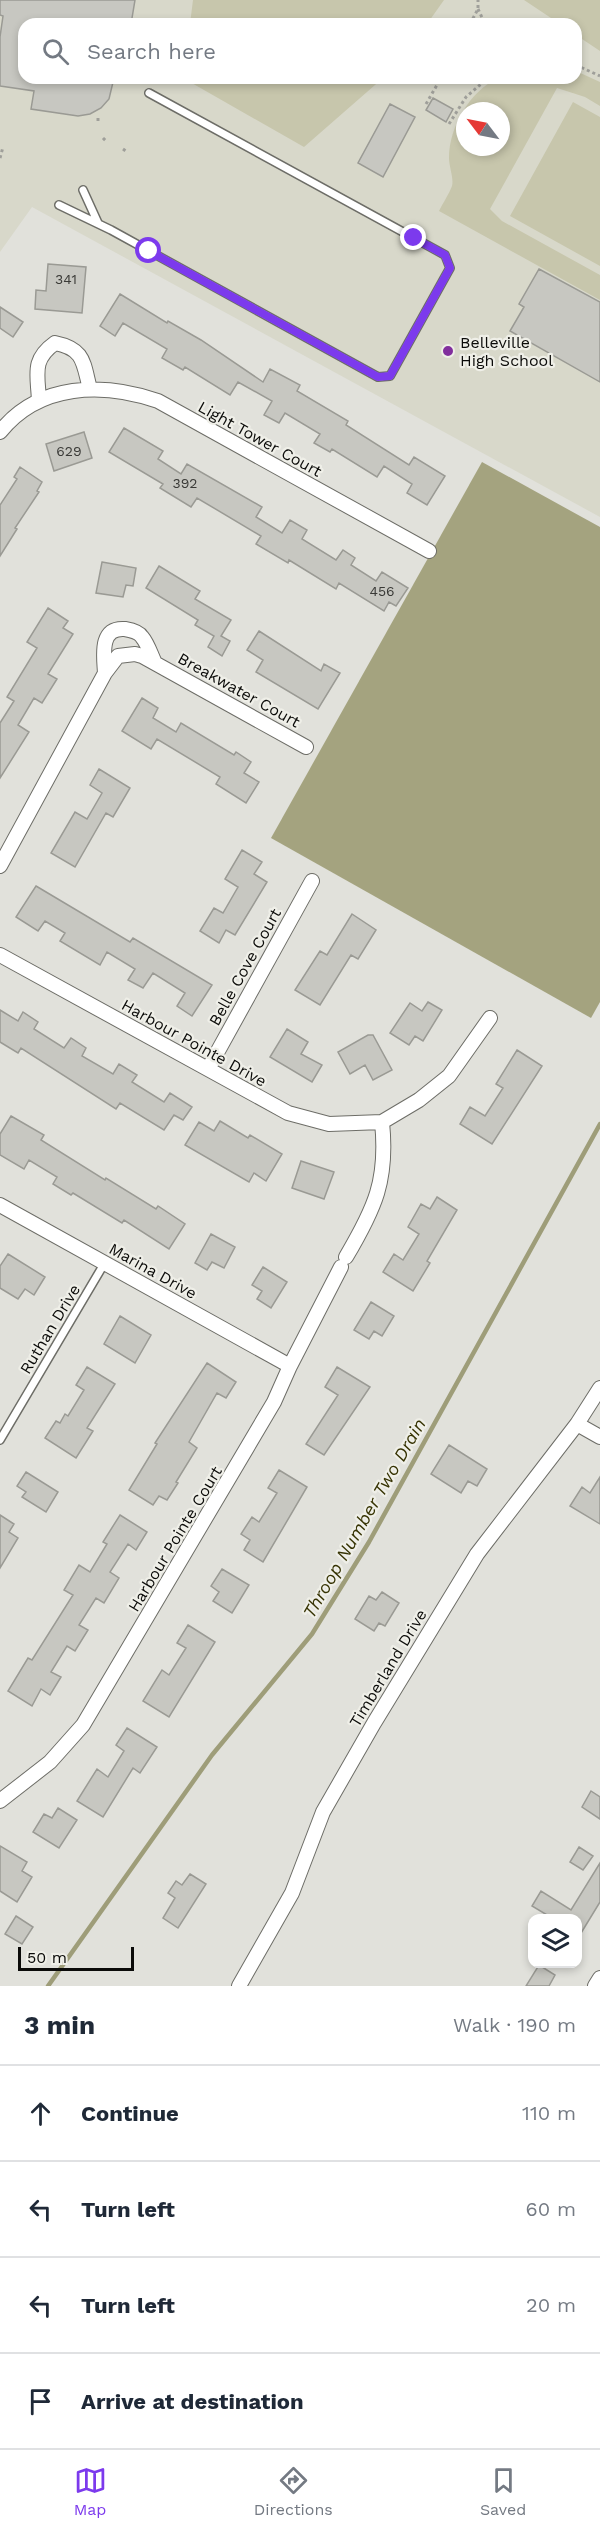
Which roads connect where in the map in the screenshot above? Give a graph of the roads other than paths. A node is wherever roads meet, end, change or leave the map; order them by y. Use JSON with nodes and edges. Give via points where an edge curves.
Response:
{"nodes":[{"id":1,"x":149,"y":93,"type":"dead end"},
{"id":2,"x":83,"y":190,"type":"dead end"},
{"id":3,"x":59,"y":205,"type":"dead end"},
{"id":4,"x":98,"y":223,"type":"junction"},
{"id":5,"x":90,"y":389,"type":"junction"},
{"id":6,"x":39,"y":400,"type":"junction"},
{"id":7,"x":0,"y":432,"type":"edge"},
{"id":8,"x":429,"y":551,"type":"dead end"},
{"id":9,"x":155,"y":663,"type":"junction"},
{"id":10,"x":105,"y":673,"type":"junction"},
{"id":11,"x":306,"y":747,"type":"dead end"},
{"id":12,"x":0,"y":866,"type":"edge"},
{"id":13,"x":312,"y":881,"type":"dead end"},
{"id":14,"x":0,"y":955,"type":"edge"},
{"id":15,"x":490,"y":1018,"type":"dead end"},
{"id":16,"x":208,"y":1069,"type":"junction"},
{"id":17,"x":382,"y":1122,"type":"junction"},
{"id":18,"x":0,"y":1205,"type":"edge"},
{"id":19,"x":104,"y":1263,"type":"junction"},
{"id":20,"x":290,"y":1366,"type":"junction"},
{"id":21,"x":600,"y":1388,"type":"edge"},
{"id":22,"x":577,"y":1424,"type":"junction"},
{"id":23,"x":600,"y":1437,"type":"edge"},
{"id":24,"x":0,"y":1440,"type":"edge"},
{"id":25,"x":0,"y":1801,"type":"edge"},
{"id":26,"x":600,"y":1978,"type":"edge"},
{"id":27,"x":239,"y":1986,"type":"edge"},
{"id":28,"x":595,"y":1986,"type":"edge"}],
"edges":[{"from":1,"to":4,"type":"lane","via":[[445,255],[450,268],[390,376],[378,377]]},
{"from":2,"to":4,"type":"lane"},
{"from":3,"to":4,"type":"lane"},
{"from":5,"to":6,"type":"street","name":"Light Tower Court"},
{"from":5,"to":6,"type":"street","via":[[81,356],[70,346],[55,343],[43,351],[37,363]]},
{"from":5,"to":8,"type":"street","name":"Light Tower Court","via":[[119,391],[158,401]]},
{"from":6,"to":7,"type":"street","name":"Light Tower Court"},
{"from":9,"to":10,"type":"street","name":"Breakwater Court","via":[[135,654],[117,656]]},
{"from":9,"to":10,"type":"street","name":"Breakwater Court","via":[[142,637],[132,630],[119,629],[105,641]]},
{"from":9,"to":11,"type":"street","name":"Breakwater Court"},
{"from":10,"to":12,"type":"street"},
{"from":13,"to":16,"type":"street","name":"Belle Cove Court"},
{"from":14,"to":16,"type":"street","name":"Harbour Pointe Drive"},
{"from":15,"to":17,"type":"street","via":[[449,1076]]},
{"from":16,"to":17,"type":"street","name":"Harbour Pointe Drive","via":[[288,1113],[329,1124]]},
{"from":17,"to":20,"type":"street","name":"Harbour Pointe Court","via":[[383,1173],[376,1198]]},
{"from":18,"to":19,"type":"street","name":"Marina Drive"},
{"from":19,"to":20,"type":"street","name":"Marina Drive"},
{"from":19,"to":24,"type":"lane","name":"Ruthan Drive"},
{"from":20,"to":25,"type":"street","name":"Harbour Pointe Court","via":[[250,1446],[83,1725],[50,1762]]},
{"from":21,"to":22,"type":"street","name":"Timberland Drive"},
{"from":22,"to":23,"type":"street"},
{"from":22,"to":27,"type":"street","name":"Timberland Drive","via":[[477,1554],[374,1723],[323,1812],[292,1893]]},
{"from":26,"to":28,"type":"street"}]}
